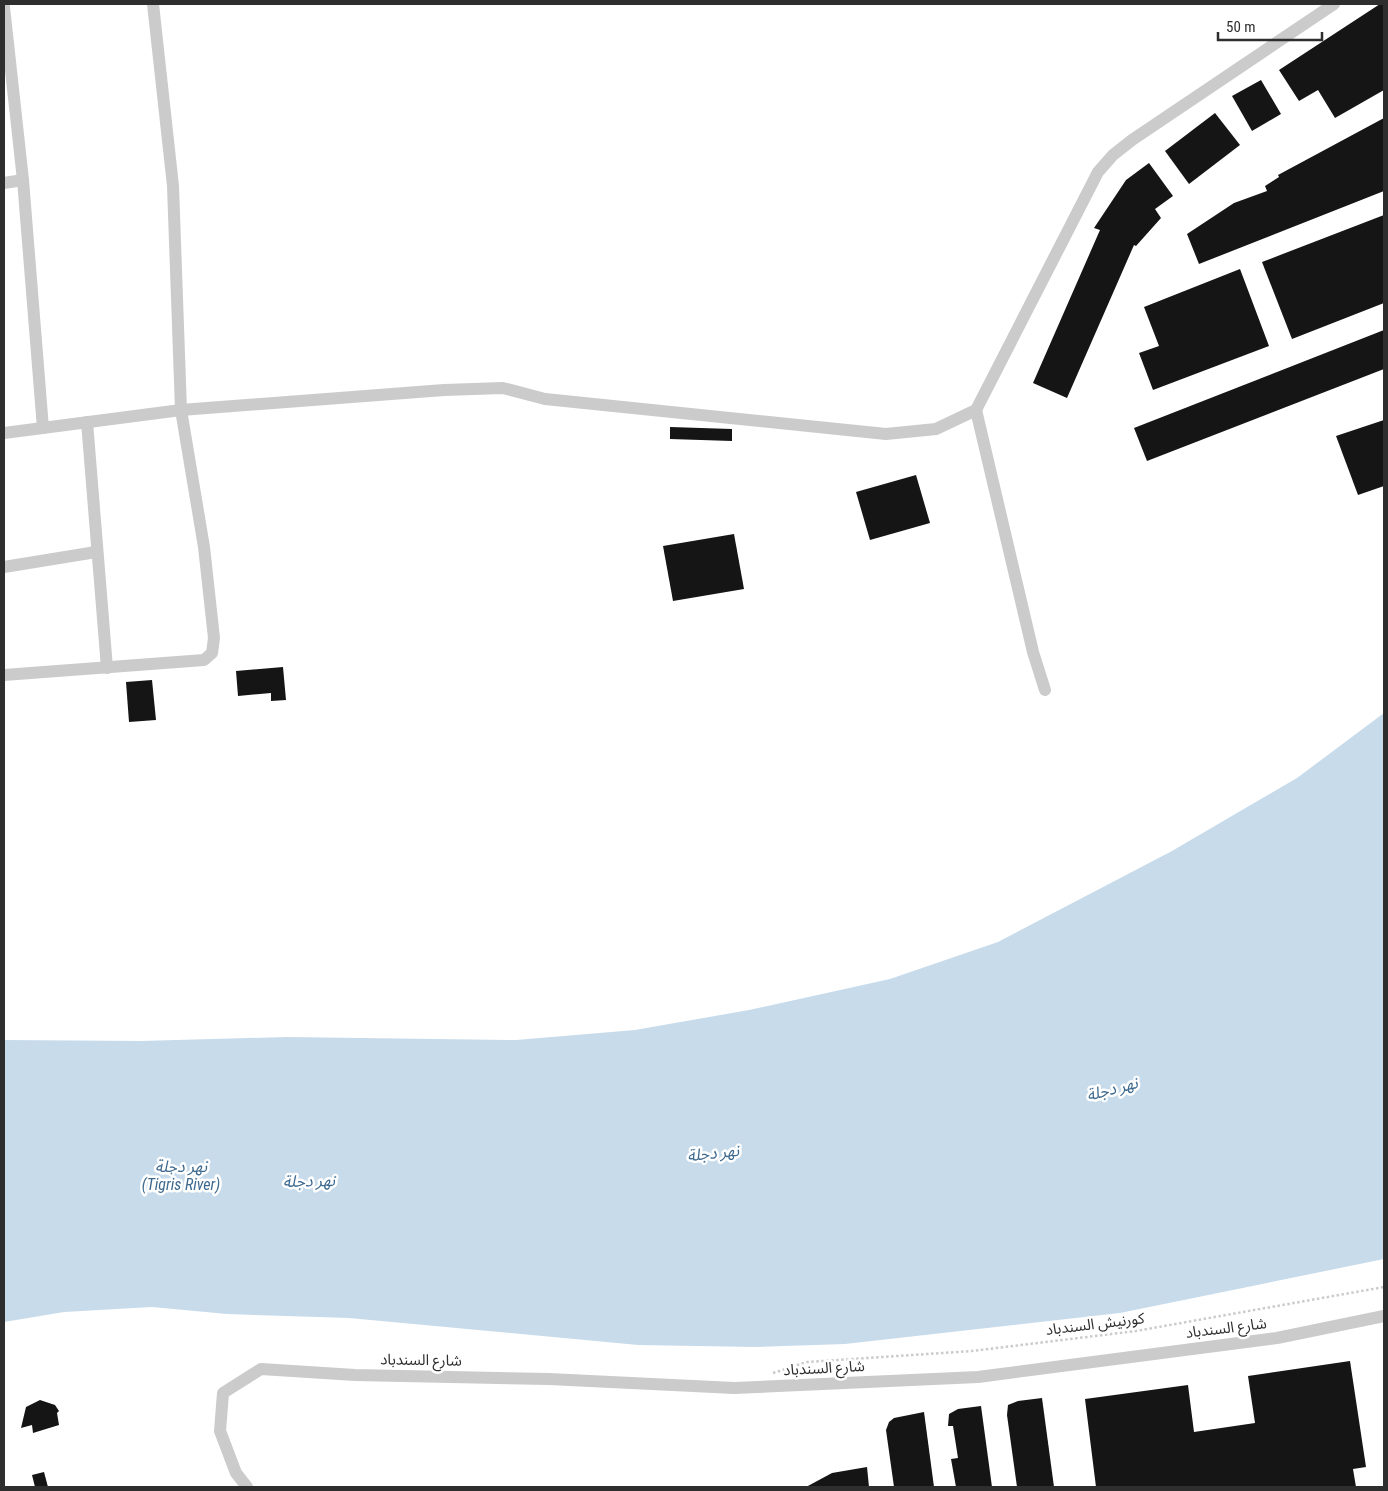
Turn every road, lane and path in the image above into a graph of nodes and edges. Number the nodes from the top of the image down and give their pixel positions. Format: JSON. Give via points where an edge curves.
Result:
{"nodes":[{"id":1,"x":153,"y":4,"type":"edge"},
{"id":2,"x":1334,"y":4,"type":"edge"},
{"id":3,"x":4,"y":7,"type":"edge"},
{"id":4,"x":8,"y":76,"type":"edge"},
{"id":5,"x":23,"y":180,"type":"junction"},
{"id":6,"x":4,"y":183,"type":"edge"},
{"id":7,"x":182,"y":410,"type":"junction"},
{"id":8,"x":976,"y":410,"type":"junction"},
{"id":9,"x":87,"y":422,"type":"junction"},
{"id":10,"x":43,"y":428,"type":"junction"},
{"id":11,"x":4,"y":434,"type":"edge"},
{"id":12,"x":96,"y":552,"type":"junction"},
{"id":13,"x":4,"y":567,"type":"edge"},
{"id":14,"x":107,"y":668,"type":"junction"},
{"id":15,"x":4,"y":675,"type":"edge"},
{"id":16,"x":1045,"y":690,"type":"dead end"},
{"id":17,"x":1384,"y":1287,"type":"edge"},
{"id":18,"x":1384,"y":1316,"type":"edge"},
{"id":19,"x":807,"y":1362,"type":"dead end"},
{"id":20,"x":247,"y":1487,"type":"edge"}],
"edges":[{"from":1,"to":7,"type":"street","via":[[174,186]]},
{"from":2,"to":8,"type":"street","via":[[1132,140],[1098,172]]},
{"from":3,"to":4,"type":"street"},
{"from":4,"to":5,"type":"street"},
{"from":5,"to":6,"type":"street"},
{"from":5,"to":10,"type":"street"},
{"from":7,"to":8,"type":"street","via":[[503,388],[545,398],[886,434],[936,429]]},
{"from":7,"to":9,"type":"street"},
{"from":7,"to":14,"type":"street","via":[[204,547],[214,638],[212,653],[204,660]]},
{"from":8,"to":16,"type":"street","via":[[1033,652]]},
{"from":9,"to":10,"type":"street"},
{"from":9,"to":12,"type":"street"},
{"from":10,"to":11,"type":"street"},
{"from":12,"to":13,"type":"street"},
{"from":12,"to":14,"type":"street"},
{"from":14,"to":15,"type":"street"},
{"from":17,"to":19,"type":"path","name":"كورنيش السندباد","via":[[1136,1331],[972,1351]]},
{"from":18,"to":20,"type":"street","name":"شارع السندباد","via":[[1277,1338],[988,1375],[796,1386],[734,1388],[549,1379],[355,1375],[262,1368],[223,1393],[220,1431],[236,1473]]}]}
